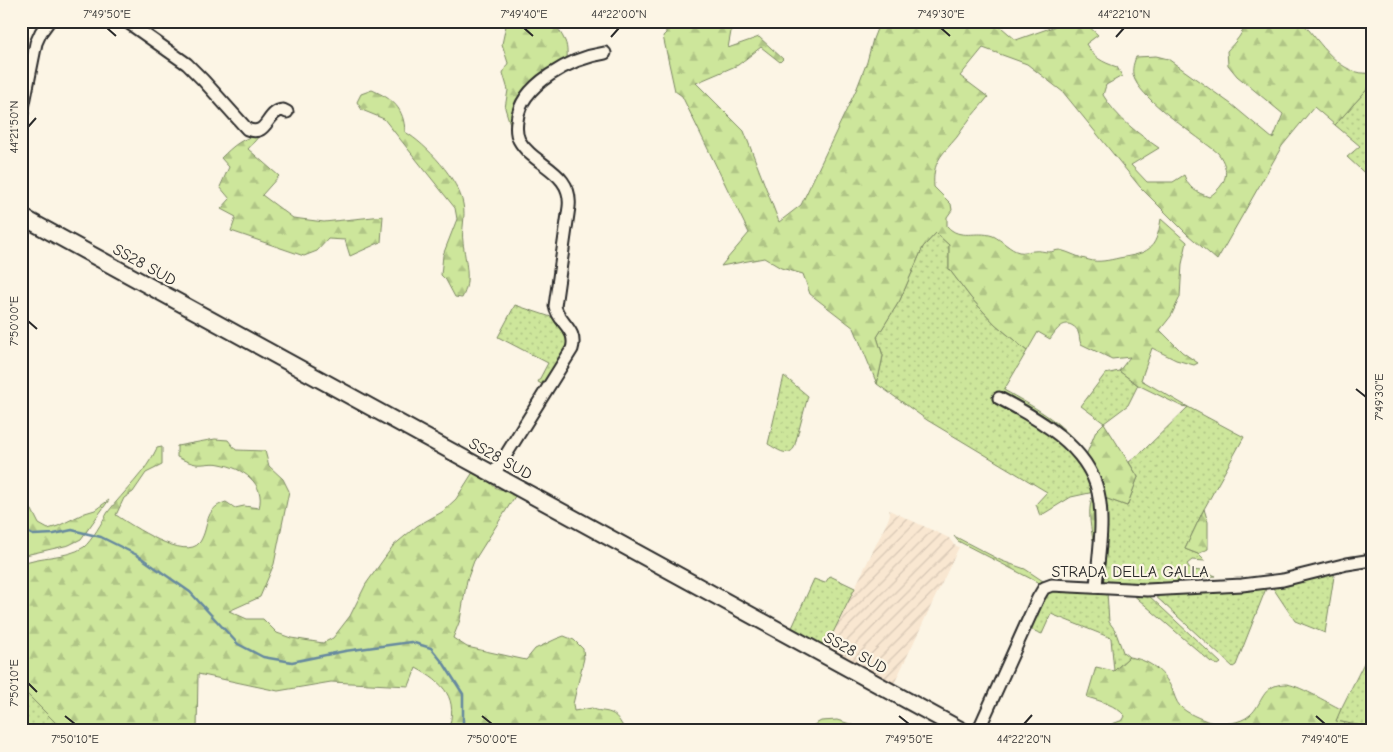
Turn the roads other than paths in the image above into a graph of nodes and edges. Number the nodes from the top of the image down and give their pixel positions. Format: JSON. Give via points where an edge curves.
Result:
{"nodes":[{"id":1,"x":49,"y":21,"type":"edge"},
{"id":2,"x":126,"y":21,"type":"edge"},
{"id":3,"x":605,"y":53,"type":"dead end"},
{"id":4,"x":287,"y":112,"type":"dead end"},
{"id":5,"x":21,"y":118,"type":"edge"},
{"id":6,"x":21,"y":216,"type":"edge"},
{"id":7,"x":999,"y":398,"type":"dead end"},
{"id":8,"x":494,"y":474,"type":"junction"},
{"id":9,"x":1372,"y":560,"type":"edge"},
{"id":10,"x":1096,"y":587,"type":"junction"},
{"id":11,"x":963,"y":731,"type":"edge"},
{"id":12,"x":978,"y":731,"type":"edge"}],
"edges":[{"from":1,"to":5,"type":"street","via":[[36,43]]},
{"from":2,"to":4,"type":"street","via":[[191,68],[247,129],[259,130],[278,111]]},
{"from":3,"to":8,"type":"street","via":[[578,61],[543,80],[527,96],[518,113],[516,133],[520,142],[560,179],[569,193],[555,306],[572,332],[573,342],[572,349]]},
{"from":6,"to":8,"type":"main road","name":"SS28 SUD"},
{"from":7,"to":10,"type":"street","via":[[1058,435],[1081,458],[1093,479],[1098,492],[1100,518]]},
{"from":8,"to":11,"type":"main road","name":"SS28 SUD"},
{"from":9,"to":10,"type":"street","name":"STRADA DELLA GALLA","via":[[1270,582],[1155,590]]},
{"from":10,"to":12,"type":"street","name":"STRADA DELLA GALLA","via":[[1055,585],[1042,590]]}]}
